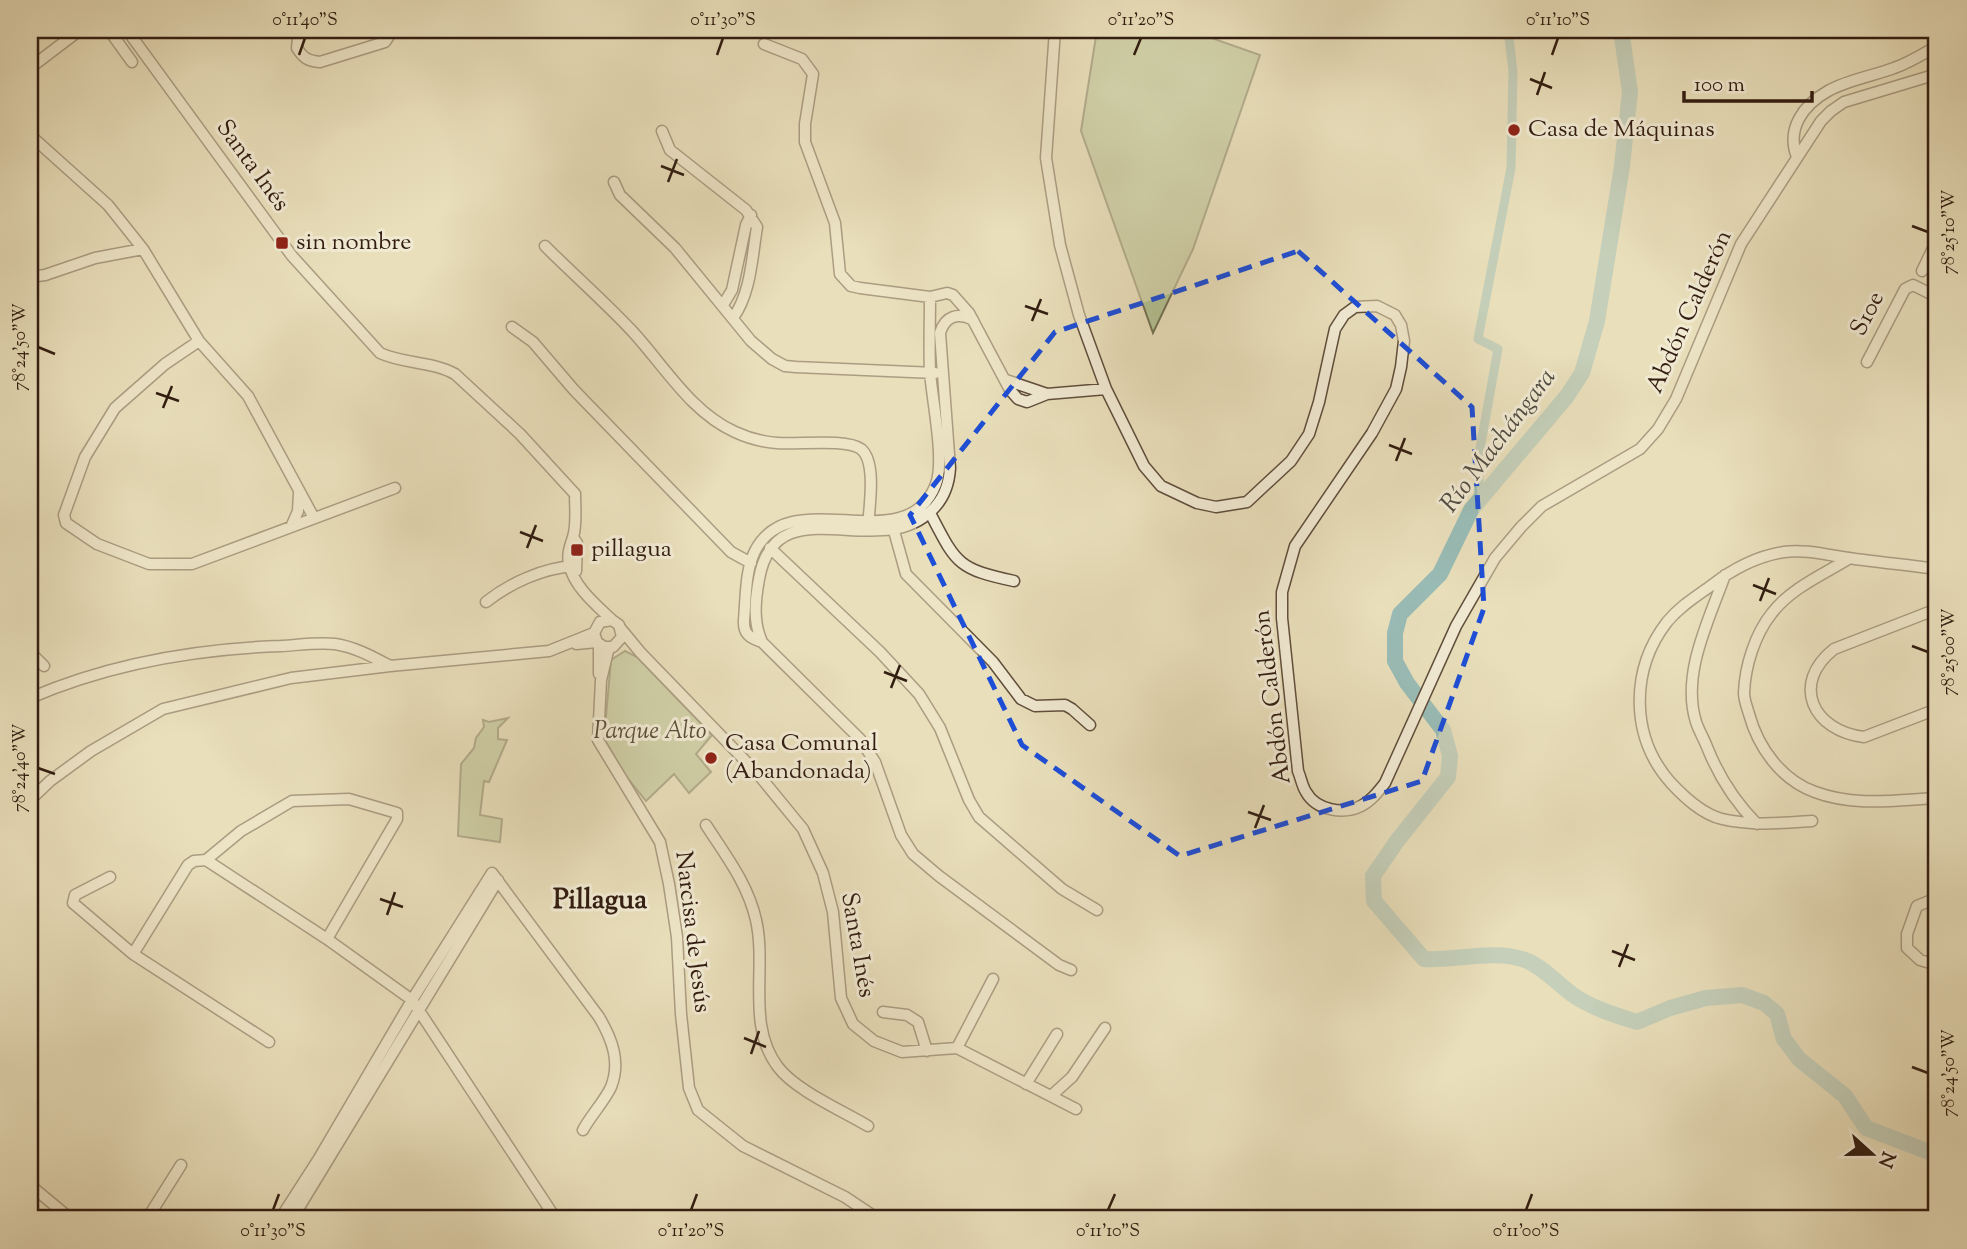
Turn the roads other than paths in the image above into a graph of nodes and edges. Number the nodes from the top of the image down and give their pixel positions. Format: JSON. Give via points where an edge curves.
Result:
{"nodes":[{"id":1,"x":80,"y":30,"type":"edge"},
{"id":2,"x":109,"y":30,"type":"edge"},
{"id":3,"x":127,"y":30,"type":"edge"},
{"id":4,"x":305,"y":30,"type":"edge"},
{"id":5,"x":393,"y":30,"type":"edge"},
{"id":6,"x":1055,"y":30,"type":"edge"},
{"id":7,"x":764,"y":44,"type":"dead end"},
{"id":8,"x":1937,"y":46,"type":"edge"},
{"id":9,"x":132,"y":62,"type":"dead end"},
{"id":10,"x":30,"y":68,"type":"edge"},
{"id":11,"x":1937,"y":74,"type":"edge"},
{"id":12,"x":662,"y":131,"type":"dead end"},
{"id":13,"x":30,"y":135,"type":"edge"},
{"id":14,"x":1797,"y":157,"type":"junction"},
{"id":15,"x":614,"y":182,"type":"dead end"},
{"id":16,"x":751,"y":215,"type":"junction"},
{"id":17,"x":1937,"y":240,"type":"edge"},
{"id":18,"x":545,"y":246,"type":"dead end"},
{"id":19,"x":143,"y":249,"type":"junction"},
{"id":20,"x":1922,"y":271,"type":"dead end"},
{"id":21,"x":30,"y":277,"type":"edge"},
{"id":22,"x":930,"y":297,"type":"junction"},
{"id":23,"x":1937,"y":297,"type":"edge"},
{"id":24,"x":723,"y":305,"type":"junction"},
{"id":25,"x":733,"y":318,"type":"junction"},
{"id":26,"x":973,"y":320,"type":"junction"},
{"id":27,"x":512,"y":327,"type":"dead end"},
{"id":28,"x":199,"y":341,"type":"junction"},
{"id":29,"x":1867,"y":362,"type":"dead end"},
{"id":30,"x":936,"y":373,"type":"junction"},
{"id":31,"x":1106,"y":389,"type":"junction"},
{"id":32,"x":395,"y":488,"type":"dead end"},
{"id":33,"x":299,"y":491,"type":"junction"},
{"id":34,"x":930,"y":513,"type":"junction"},
{"id":35,"x":314,"y":518,"type":"junction"},
{"id":36,"x":868,"y":525,"type":"junction"},
{"id":37,"x":291,"y":527,"type":"junction"},
{"id":38,"x":894,"y":531,"type":"junction"},
{"id":39,"x":770,"y":548,"type":"junction"},
{"id":40,"x":1850,"y":558,"type":"junction"},
{"id":41,"x":751,"y":563,"type":"junction"},
{"id":42,"x":574,"y":569,"type":"junction"},
{"id":43,"x":1937,"y":569,"type":"edge"},
{"id":44,"x":1725,"y":575,"type":"junction"},
{"id":45,"x":1014,"y":582,"type":"dead end"},
{"id":46,"x":486,"y":602,"type":"dead end"},
{"id":47,"x":594,"y":602,"type":"junction"},
{"id":48,"x":1937,"y":608,"type":"edge"},
{"id":49,"x":612,"y":620,"type":"junction"},
{"id":50,"x":621,"y":629,"type":"junction"},
{"id":51,"x":602,"y":640,"type":"junction"},
{"id":52,"x":762,"y":642,"type":"junction"},
{"id":53,"x":30,"y":652,"type":"edge"},
{"id":54,"x":640,"y":652,"type":"junction"},
{"id":55,"x":44,"y":666,"type":"dead end"},
{"id":56,"x":390,"y":666,"type":"junction"},
{"id":57,"x":30,"y":698,"type":"edge"},
{"id":58,"x":1937,"y":709,"type":"edge"},
{"id":59,"x":1090,"y":725,"type":"dead end"},
{"id":60,"x":1937,"y":798,"type":"edge"},
{"id":61,"x":30,"y":800,"type":"edge"},
{"id":62,"x":1812,"y":821,"type":"dead end"},
{"id":63,"x":1757,"y":824,"type":"junction"},
{"id":64,"x":706,"y":825,"type":"dead end"},
{"id":65,"x":206,"y":860,"type":"junction"},
{"id":66,"x":110,"y":877,"type":"dead end"},
{"id":67,"x":1937,"y":898,"type":"edge"},
{"id":68,"x":1097,"y":910,"type":"dead end"},
{"id":69,"x":327,"y":939,"type":"junction"},
{"id":70,"x":133,"y":954,"type":"junction"},
{"id":71,"x":1937,"y":965,"type":"edge"},
{"id":72,"x":1072,"y":970,"type":"dead end"},
{"id":73,"x":993,"y":979,"type":"dead end"},
{"id":74,"x":415,"y":1005,"type":"junction"},
{"id":75,"x":883,"y":1012,"type":"dead end"},
{"id":76,"x":1105,"y":1028,"type":"dead end"},
{"id":77,"x":1057,"y":1034,"type":"dead end"},
{"id":78,"x":269,"y":1042,"type":"dead end"},
{"id":79,"x":957,"y":1048,"type":"junction"},
{"id":80,"x":926,"y":1051,"type":"junction"},
{"id":81,"x":1026,"y":1084,"type":"junction"},
{"id":82,"x":1051,"y":1096,"type":"junction"},
{"id":83,"x":1076,"y":1109,"type":"dead end"},
{"id":84,"x":868,"y":1126,"type":"dead end"},
{"id":85,"x":583,"y":1130,"type":"dead end"},
{"id":86,"x":322,"y":1163,"type":"junction"},
{"id":87,"x":181,"y":1164,"type":"dead end"},
{"id":88,"x":30,"y":1185,"type":"edge"},
{"id":89,"x":71,"y":1219,"type":"edge"},
{"id":90,"x":147,"y":1219,"type":"edge"},
{"id":91,"x":280,"y":1219,"type":"edge"},
{"id":92,"x":292,"y":1219,"type":"edge"},
{"id":93,"x":556,"y":1219,"type":"edge"},
{"id":94,"x":878,"y":1219,"type":"edge"}],
"edges":[{"from":1,"to":10,"type":"street"},
{"from":2,"to":9,"type":"street"},
{"from":3,"to":42,"type":"street","name":"Santa Inés","via":[[292,256],[380,353],[454,373],[520,434],[575,494],[569,543]]},
{"from":4,"to":5,"type":"street","via":[[296,48],[303,57],[320,62],[385,42]]},
{"from":6,"to":31,"type":"street","name":"Abdón Calderón","via":[[1046,135],[1048,177],[1079,315]]},
{"from":7,"to":22,"type":"street","via":[[802,59],[813,74],[805,142],[835,223],[840,274],[860,288]]},
{"from":8,"to":14,"type":"street","via":[[1896,68],[1828,91],[1805,109],[1792,138]]},
{"from":11,"to":14,"type":"street","name":"Abdón Calderón","via":[[1844,102],[1821,121]]},
{"from":12,"to":16,"type":"street","via":[[670,150]]},
{"from":13,"to":19,"type":"street","via":[[108,205]]},
{"from":14,"to":31,"type":"street","name":"Abdón Calderón","via":[[1741,244],[1676,399],[1658,429],[1640,449],[1542,506],[1495,558],[1457,625],[1385,783],[1361,806],[1332,810],[1306,793],[1298,771],[1282,592],[1295,546],[1396,390],[1404,341],[1395,315],[1365,306],[1344,315],[1335,329],[1309,434],[1269,483],[1247,502],[1232,506],[1197,503],[1161,486],[1144,466]]},
{"from":15,"to":24,"type":"street","via":[[620,195],[675,248]]},
{"from":16,"to":24,"type":"street","via":[[732,290]]},
{"from":16,"to":25,"type":"street","via":[[757,227],[745,294]]},
{"from":17,"to":20,"type":"street"},
{"from":18,"to":36,"type":"street","via":[[614,312],[705,415],[755,439],[849,444],[862,450],[870,468]]},
{"from":19,"to":21,"type":"street"},
{"from":19,"to":28,"type":"street"},
{"from":22,"to":26,"type":"street","via":[[953,295]]},
{"from":22,"to":30,"type":"street"},
{"from":23,"to":29,"type":"street","name":"S10e","via":[[1908,286]]},
{"from":24,"to":25,"type":"street"},
{"from":25,"to":30,"type":"street","via":[[762,352],[785,366]]},
{"from":26,"to":30,"type":"street","via":[[955,316],[943,324]]},
{"from":26,"to":31,"type":"street","via":[[1018,399],[1027,402],[1047,394]]},
{"from":27,"to":41,"type":"street","via":[[533,342],[731,552]]},
{"from":28,"to":33,"type":"street","via":[[248,396]]},
{"from":28,"to":37,"type":"street","via":[[115,408],[85,457],[64,519],[97,544],[149,564],[192,564]]},
{"from":30,"to":34,"type":"street","via":[[950,476]]},
{"from":30,"to":36,"type":"street","via":[[939,464],[935,486],[912,513]]},
{"from":32,"to":35,"type":"street"},
{"from":33,"to":35,"type":"street"},
{"from":33,"to":37,"type":"street","via":[[298,512]]},
{"from":34,"to":38,"type":"street"},
{"from":34,"to":45,"type":"street","via":[[961,564]]},
{"from":35,"to":37,"type":"street"},
{"from":36,"to":38,"type":"street"},
{"from":36,"to":39,"type":"street","via":[[800,530],[780,537]]},
{"from":36,"to":41,"type":"street","via":[[798,520],[784,524],[760,543]]},
{"from":38,"to":59,"type":"street","via":[[906,575],[985,654],[1021,699],[1035,706],[1065,705]]},
{"from":39,"to":52,"type":"street","via":[[757,588],[756,623]]},
{"from":39,"to":68,"type":"street","via":[[919,694],[948,743],[974,811],[1062,889]]},
{"from":40,"to":43,"type":"street"},
{"from":40,"to":44,"type":"street","via":[[1784,552]]},
{"from":40,"to":60,"type":"street","via":[[1789,596],[1757,637],[1744,695],[1754,731],[1780,769],[1817,793],[1858,803]]},
{"from":41,"to":52,"type":"street","via":[[744,626],[748,635]]},
{"from":42,"to":46,"type":"street","via":[[543,572],[503,588]]},
{"from":42,"to":47,"type":"street","via":[[585,594]]},
{"from":44,"to":63,"type":"street","via":[[1699,647],[1695,721],[1724,784]]},
{"from":44,"to":63,"type":"street","via":[[1680,608],[1655,640],[1642,681],[1639,714],[1658,768],[1690,802],[1720,819]]},
{"from":47,"to":49,"type":"street"},
{"from":47,"to":51,"type":"street"},
{"from":48,"to":58,"type":"street","via":[[1833,649],[1815,668],[1810,691],[1827,722],[1864,737]]},
{"from":49,"to":50,"type":"street","name":"Santa Inés"},
{"from":49,"to":51,"type":"street","via":[[604,620]]},
{"from":50,"to":51,"type":"street","via":[[622,637]]},
{"from":50,"to":54,"type":"street","name":"Santa Inés"},
{"from":51,"to":54,"type":"street"},
{"from":51,"to":56,"type":"street","via":[[549,651]]},
{"from":51,"to":94,"type":"street","name":"Narcisa de Jesús","via":[[598,740],[660,842],[677,937],[689,1088],[698,1110],[743,1146],[845,1197]]},
{"from":52,"to":72,"type":"street","via":[[860,739],[875,762],[901,835],[913,854],[1059,965]]},
{"from":53,"to":55,"type":"street"},
{"from":54,"to":80,"type":"street","name":"Santa Inés","via":[[758,774],[803,828],[833,912],[841,998],[853,1024],[888,1048]]},
{"from":56,"to":57,"type":"street","via":[[334,644],[263,647],[142,661]]},
{"from":56,"to":61,"type":"street","via":[[291,678],[163,709],[91,751]]},
{"from":62,"to":63,"type":"street"},
{"from":64,"to":84,"type":"street","via":[[746,887],[757,922],[760,1018],[768,1051],[797,1085]]},
{"from":65,"to":69,"type":"street"},
{"from":65,"to":69,"type":"street","via":[[241,831],[292,802],[349,799],[397,813]]},
{"from":65,"to":70,"type":"street","via":[[188,865]]},
{"from":66,"to":70,"type":"street","via":[[75,895],[73,903]]},
{"from":67,"to":71,"type":"street","via":[[1916,906],[1907,948],[1920,960]]},
{"from":69,"to":74,"type":"street"},
{"from":70,"to":78,"type":"street"},
{"from":73,"to":79,"type":"street"},
{"from":74,"to":85,"type":"street","via":[[495,877],[599,1017],[615,1052],[610,1088]]},
{"from":74,"to":86,"type":"street"},
{"from":74,"to":93,"type":"street"},
{"from":75,"to":80,"type":"street","via":[[918,1022]]},
{"from":76,"to":82,"type":"street","via":[[1072,1077]]},
{"from":77,"to":81,"type":"street"},
{"from":79,"to":80,"type":"street","name":"Santa Inés"},
{"from":79,"to":81,"type":"street"},
{"from":81,"to":82,"type":"street"},
{"from":82,"to":83,"type":"street"},
{"from":86,"to":91,"type":"street"},
{"from":86,"to":92,"type":"street"},
{"from":87,"to":90,"type":"street"},
{"from":88,"to":89,"type":"street"}]}
